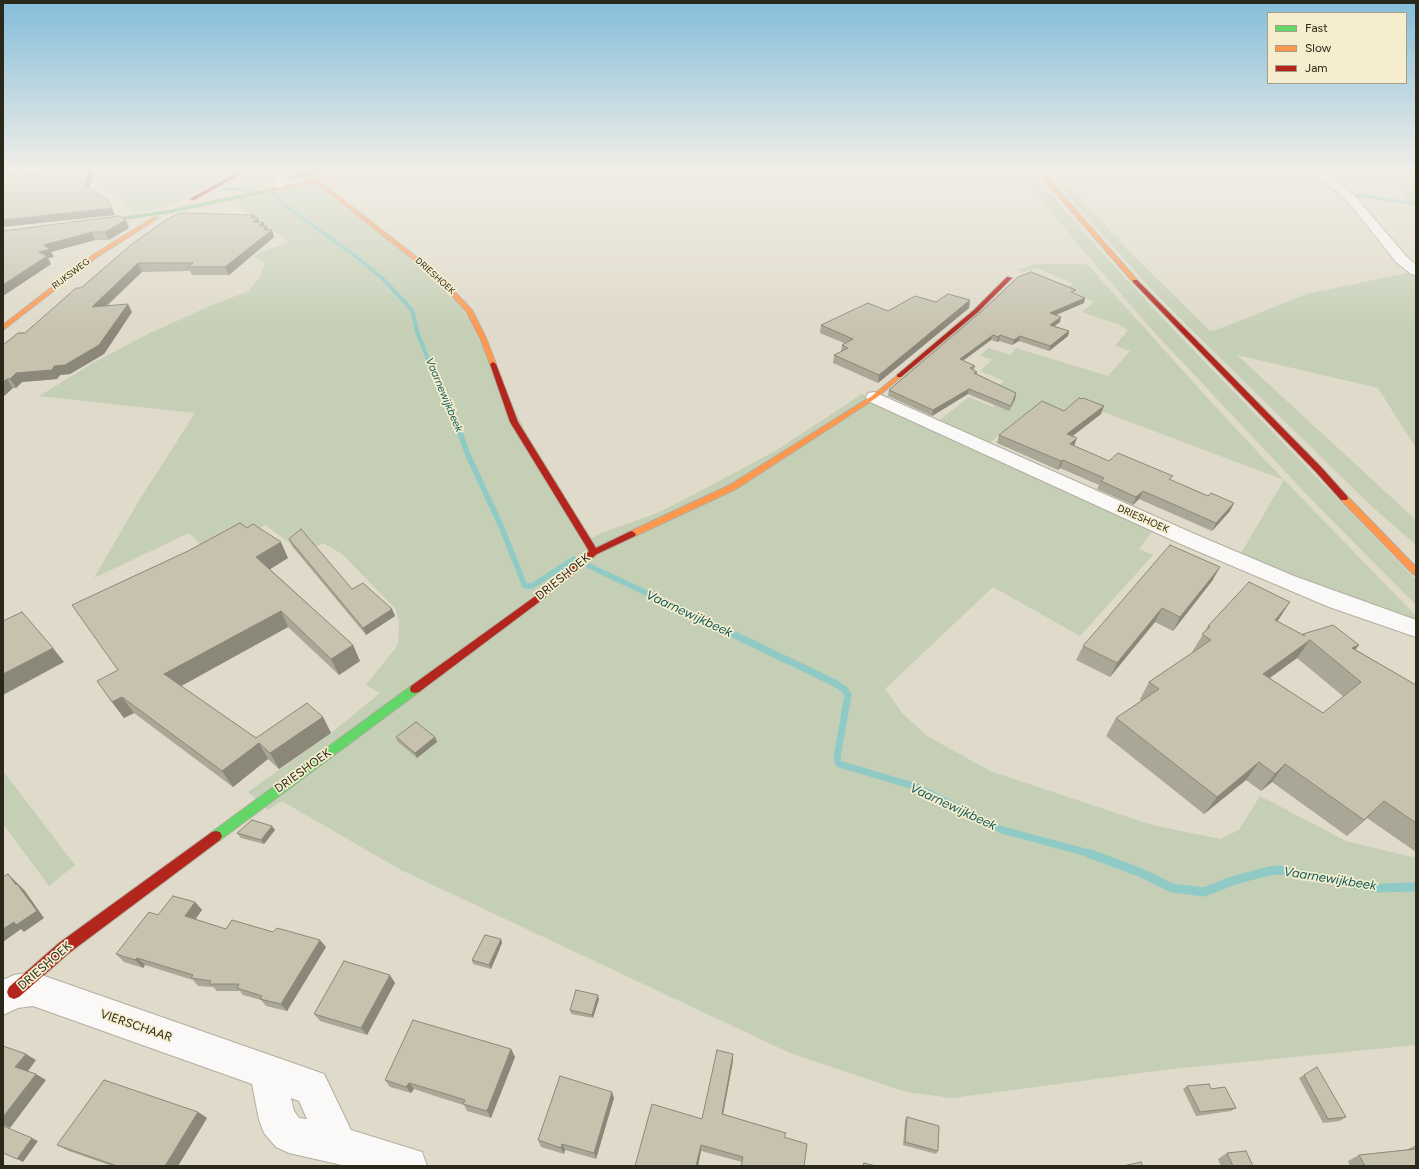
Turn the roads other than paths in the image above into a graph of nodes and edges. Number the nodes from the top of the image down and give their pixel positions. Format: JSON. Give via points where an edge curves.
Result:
{"nodes":[{"id":1,"x":87,"y":223,"type":"edge"},
{"id":2,"x":91,"y":223,"type":"edge"},
{"id":3,"x":150,"y":223,"type":"edge"},
{"id":4,"x":371,"y":223,"type":"edge"},
{"id":5,"x":1083,"y":223,"type":"edge"},
{"id":6,"x":1371,"y":223,"type":"edge"},
{"id":7,"x":1416,"y":271,"type":"edge"},
{"id":8,"x":1009,"y":278,"type":"dead end"},
{"id":9,"x":3,"y":328,"type":"edge"},
{"id":10,"x":874,"y":397,"type":"junction"},
{"id":11,"x":1318,"y":469,"type":"junction"},
{"id":12,"x":1381,"y":523,"type":"dead end"},
{"id":13,"x":594,"y":552,"type":"junction"},
{"id":14,"x":1416,"y":572,"type":"edge"},
{"id":15,"x":1416,"y":629,"type":"edge"},
{"id":16,"x":9,"y":995,"type":"edge"},
{"id":17,"x":408,"y":1166,"type":"edge"}],
"edges":[{"from":1,"to":2,"type":"street"},
{"from":3,"to":9,"type":"street","name":"RIJKSWEG","via":[[95,256]]},
{"from":4,"to":13,"type":"street","name":"DRIESHOEK","via":[[434,274],[469,310],[483,338],[514,422]]},
{"from":5,"to":11,"type":"street","via":[[1156,303]]},
{"from":6,"to":7,"type":"street","via":[[1401,259]]},
{"from":8,"to":10,"type":"street","name":"DRIESHOEK","via":[[976,311]]},
{"from":10,"to":13,"type":"street","name":"DRIESHOEK","via":[[733,487]]},
{"from":10,"to":15,"type":"street","name":"DRIESHOEK","via":[[1286,582]]},
{"from":11,"to":12,"type":"street"},
{"from":11,"to":14,"type":"street"},
{"from":13,"to":16,"type":"street","name":"DRIESHOEK","via":[[534,601],[64,948]]},
{"from":16,"to":17,"type":"street","name":"VIERSCHAAR","via":[[33,990],[268,1072],[277,1120],[288,1134],[339,1145]]}]}
